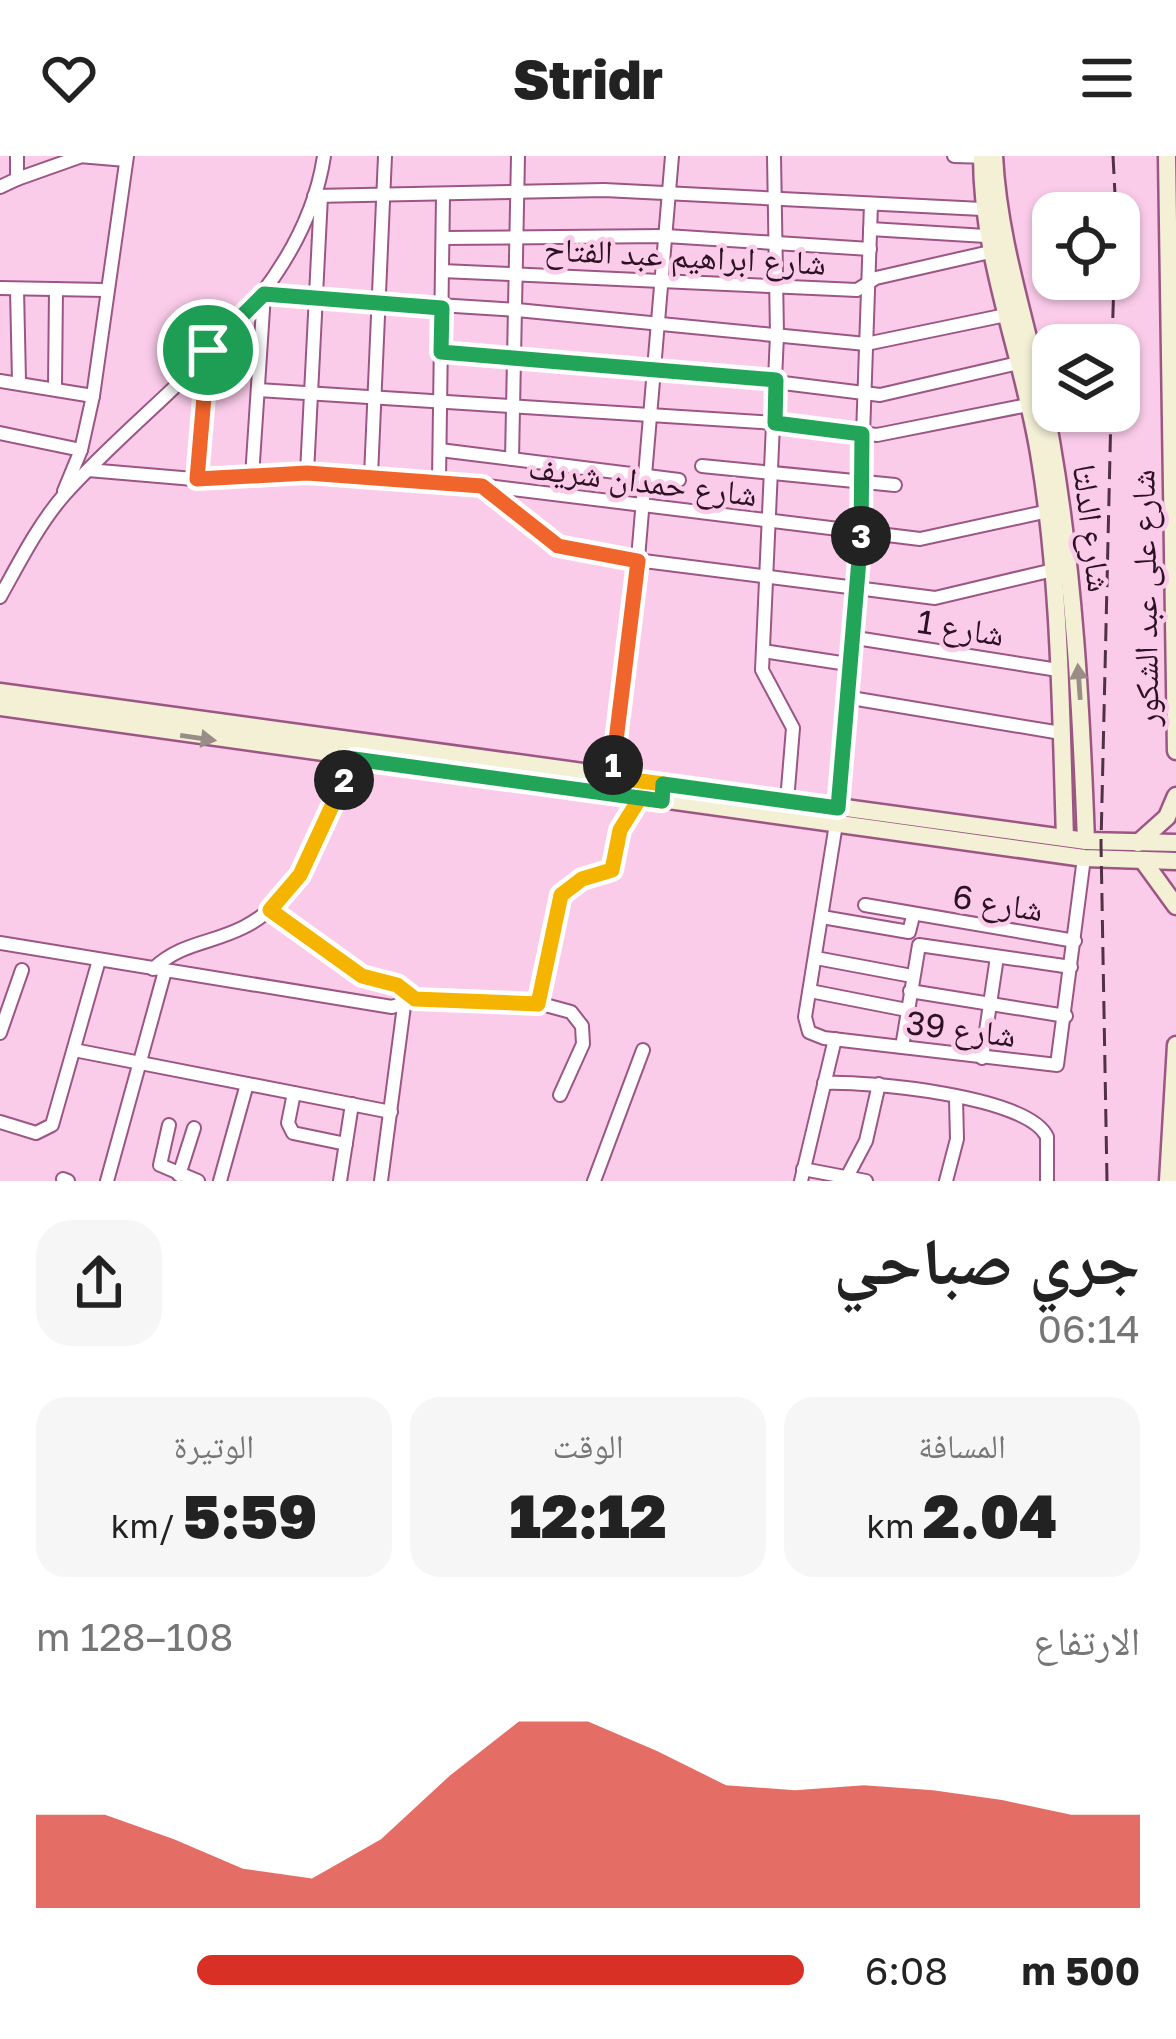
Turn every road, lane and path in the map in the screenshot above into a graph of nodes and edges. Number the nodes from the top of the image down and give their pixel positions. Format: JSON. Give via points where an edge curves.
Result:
{"nodes":[{"id":1,"x":17,"y":156,"type":"edge"},
{"id":2,"x":80,"y":156,"type":"edge"},
{"id":3,"x":324,"y":156,"type":"edge"},
{"id":4,"x":385,"y":156,"type":"edge"},
{"id":5,"x":518,"y":156,"type":"edge"},
{"id":6,"x":672,"y":156,"type":"edge"},
{"id":7,"x":774,"y":156,"type":"edge"},
{"id":8,"x":954,"y":156,"type":"edge"},
{"id":9,"x":982,"y":156,"type":"edge"},
{"id":10,"x":994,"y":156,"type":"edge"},
{"id":11,"x":1167,"y":156,"type":"edge"},
{"id":12,"x":127,"y":158,"type":"edge"},
{"id":13,"x":17,"y":179,"type":"junction"},
{"id":14,"x":0,"y":187,"type":"edge"},
{"id":15,"x":518,"y":190,"type":"junction"},
{"id":16,"x":670,"y":194,"type":"junction"},
{"id":17,"x":318,"y":196,"type":"junction"},
{"id":18,"x":383,"y":196,"type":"junction"},
{"id":19,"x":443,"y":196,"type":"junction"},
{"id":20,"x":777,"y":200,"type":"junction"},
{"id":21,"x":872,"y":204,"type":"junction"},
{"id":22,"x":982,"y":208,"type":"junction"},
{"id":23,"x":870,"y":229,"type":"junction"},
{"id":24,"x":666,"y":236,"type":"junction"},
{"id":25,"x":443,"y":238,"type":"junction"},
{"id":26,"x":518,"y":238,"type":"junction"},
{"id":27,"x":778,"y":243,"type":"junction"},
{"id":28,"x":988,"y":244,"type":"junction"},
{"id":29,"x":870,"y":249,"type":"junction"},
{"id":30,"x":442,"y":271,"type":"junction"},
{"id":31,"x":518,"y":275,"type":"junction"},
{"id":32,"x":662,"y":279,"type":"junction"},
{"id":33,"x":868,"y":283,"type":"junction"},
{"id":34,"x":0,"y":288,"type":"edge"},
{"id":35,"x":778,"y":288,"type":"junction"},
{"id":36,"x":17,"y":289,"type":"junction"},
{"id":37,"x":56,"y":289,"type":"junction"},
{"id":38,"x":106,"y":290,"type":"junction"},
{"id":39,"x":264,"y":294,"type":"junction"},
{"id":40,"x":316,"y":299,"type":"junction"},
{"id":41,"x":379,"y":303,"type":"junction"},
{"id":42,"x":442,"y":308,"type":"junction"},
{"id":43,"x":517,"y":310,"type":"junction"},
{"id":44,"x":1006,"y":315,"type":"junction"},
{"id":45,"x":658,"y":323,"type":"junction"},
{"id":46,"x":777,"y":335,"type":"junction"},
{"id":47,"x":866,"y":344,"type":"junction"},
{"id":48,"x":208,"y":350,"type":"junction"},
{"id":49,"x":441,"y":352,"type":"junction"},
{"id":50,"x":515,"y":355,"type":"junction"},
{"id":51,"x":1018,"y":363,"type":"junction"},
{"id":52,"x":654,"y":367,"type":"junction"},
{"id":53,"x":776,"y":380,"type":"junction"},
{"id":54,"x":0,"y":381,"type":"edge"},
{"id":55,"x":19,"y":381,"type":"junction"},
{"id":56,"x":55,"y":386,"type":"junction"},
{"id":57,"x":258,"y":390,"type":"junction"},
{"id":58,"x":865,"y":391,"type":"junction"},
{"id":59,"x":311,"y":394,"type":"junction"},
{"id":60,"x":92,"y":396,"type":"junction"},
{"id":61,"x":374,"y":398,"type":"junction"},
{"id":62,"x":440,"y":401,"type":"junction"},
{"id":63,"x":1174,"y":401,"type":"edge"},
{"id":64,"x":514,"y":405,"type":"junction"},
{"id":65,"x":1028,"y":405,"type":"junction"},
{"id":66,"x":651,"y":414,"type":"junction"},
{"id":67,"x":775,"y":423,"type":"junction"},
{"id":68,"x":0,"y":433,"type":"edge"},
{"id":69,"x":862,"y":434,"type":"junction"},
{"id":70,"x":1045,"y":449,"type":"junction"},
{"id":71,"x":81,"y":450,"type":"junction"},
{"id":72,"x":440,"y":450,"type":"junction"},
{"id":73,"x":512,"y":459,"type":"junction"},
{"id":74,"x":702,"y":466,"type":"dead end"},
{"id":75,"x":88,"y":470,"type":"junction"},
{"id":76,"x":307,"y":473,"type":"junction"},
{"id":77,"x":773,"y":473,"type":"junction"},
{"id":78,"x":371,"y":476,"type":"junction"},
{"id":79,"x":646,"y":476,"type":"junction"},
{"id":80,"x":252,"y":477,"type":"junction"},
{"id":81,"x":197,"y":479,"type":"junction"},
{"id":82,"x":439,"y":480,"type":"junction"},
{"id":83,"x":679,"y":480,"type":"dead end"},
{"id":84,"x":862,"y":482,"type":"junction"},
{"id":85,"x":895,"y":485,"type":"dead end"},
{"id":86,"x":482,"y":486,"type":"junction"},
{"id":87,"x":62,"y":498,"type":"junction"},
{"id":88,"x":1049,"y":505,"type":"junction"},
{"id":89,"x":643,"y":509,"type":"junction"},
{"id":90,"x":1175,"y":522,"type":"edge"},
{"id":91,"x":771,"y":523,"type":"junction"},
{"id":92,"x":862,"y":532,"type":"junction"},
{"id":93,"x":638,"y":561,"type":"junction"},
{"id":94,"x":1049,"y":571,"type":"junction"},
{"id":95,"x":770,"y":576,"type":"junction"},
{"id":96,"x":859,"y":587,"type":"junction"},
{"id":97,"x":0,"y":597,"type":"edge"},
{"id":98,"x":856,"y":638,"type":"junction"},
{"id":99,"x":763,"y":651,"type":"junction"},
{"id":100,"x":854,"y":665,"type":"junction"},
{"id":101,"x":1058,"y":670,"type":"junction"},
{"id":102,"x":0,"y":692,"type":"edge"},
{"id":103,"x":851,"y":698,"type":"junction"},
{"id":104,"x":0,"y":707,"type":"edge"},
{"id":105,"x":1060,"y":733,"type":"junction"},
{"id":106,"x":1176,"y":752,"type":"edge"},
{"id":107,"x":354,"y":759,"type":"junction"},
{"id":108,"x":1083,"y":761,"type":"junction"},
{"id":109,"x":1062,"y":762,"type":"junction"},
{"id":110,"x":611,"y":777,"type":"junction"},
{"id":111,"x":663,"y":793,"type":"junction"},
{"id":112,"x":640,"y":798,"type":"junction"},
{"id":113,"x":787,"y":801,"type":"junction"},
{"id":114,"x":1174,"y":806,"type":"edge"},
{"id":115,"x":837,"y":816,"type":"junction"},
{"id":116,"x":1065,"y":838,"type":"junction"},
{"id":117,"x":1138,"y":843,"type":"junction"},
{"id":118,"x":1176,"y":843,"type":"edge"},
{"id":119,"x":1085,"y":850,"type":"junction"},
{"id":120,"x":1176,"y":861,"type":"edge"},
{"id":121,"x":1144,"y":862,"type":"junction"},
{"id":122,"x":1174,"y":894,"type":"edge"},
{"id":123,"x":865,"y":905,"type":"dead end"},
{"id":124,"x":270,"y":910,"type":"junction"},
{"id":125,"x":914,"y":916,"type":"junction"},
{"id":126,"x":822,"y":917,"type":"junction"},
{"id":127,"x":1075,"y":941,"type":"junction"},
{"id":128,"x":0,"y":944,"type":"edge"},
{"id":129,"x":997,"y":957,"type":"junction"},
{"id":130,"x":816,"y":958,"type":"junction"},
{"id":131,"x":99,"y":960,"type":"junction"},
{"id":132,"x":1071,"y":968,"type":"junction"},
{"id":133,"x":22,"y":970,"type":"dead end"},
{"id":134,"x":159,"y":970,"type":"junction"},
{"id":135,"x":912,"y":976,"type":"junction"},
{"id":136,"x":910,"y":991,"type":"junction"},
{"id":137,"x":810,"y":992,"type":"junction"},
{"id":138,"x":539,"y":1000,"type":"junction"},
{"id":139,"x":410,"y":1003,"type":"junction"},
{"id":140,"x":990,"y":1004,"type":"junction"},
{"id":141,"x":908,"y":1010,"type":"junction"},
{"id":142,"x":1066,"y":1016,"type":"junction"},
{"id":143,"x":0,"y":1033,"type":"edge"},
{"id":144,"x":835,"y":1040,"type":"junction"},
{"id":145,"x":1176,"y":1046,"type":"edge"},
{"id":146,"x":902,"y":1047,"type":"junction"},
{"id":147,"x":74,"y":1050,"type":"junction"},
{"id":148,"x":643,"y":1050,"type":"dead end"},
{"id":149,"x":982,"y":1058,"type":"junction"},
{"id":150,"x":141,"y":1063,"type":"junction"},
{"id":151,"x":248,"y":1084,"type":"junction"},
{"id":152,"x":824,"y":1084,"type":"junction"},
{"id":153,"x":879,"y":1084,"type":"junction"},
{"id":154,"x":294,"y":1093,"type":"junction"},
{"id":155,"x":560,"y":1095,"type":"dead end"},
{"id":156,"x":956,"y":1099,"type":"junction"},
{"id":157,"x":352,"y":1104,"type":"junction"},
{"id":158,"x":391,"y":1112,"type":"junction"},
{"id":159,"x":1174,"y":1113,"type":"edge"},
{"id":160,"x":0,"y":1122,"type":"edge"},
{"id":161,"x":169,"y":1125,"type":"dead end"},
{"id":162,"x":194,"y":1128,"type":"dead end"},
{"id":163,"x":346,"y":1144,"type":"junction"},
{"id":164,"x":179,"y":1174,"type":"junction"},
{"id":165,"x":802,"y":1175,"type":"edge"},
{"id":166,"x":847,"y":1178,"type":"junction"},
{"id":167,"x":107,"y":1181,"type":"edge"},
{"id":168,"x":198,"y":1181,"type":"edge"},
{"id":169,"x":220,"y":1181,"type":"edge"},
{"id":170,"x":340,"y":1181,"type":"edge"},
{"id":171,"x":381,"y":1181,"type":"edge"},
{"id":172,"x":594,"y":1181,"type":"edge"},
{"id":173,"x":866,"y":1181,"type":"edge"},
{"id":174,"x":946,"y":1181,"type":"edge"},
{"id":175,"x":1047,"y":1181,"type":"edge"},
{"id":176,"x":1168,"y":1181,"type":"edge"}],
"edges":[{"from":1,"to":13,"type":"street"},
{"from":2,"to":12,"type":"street"},
{"from":2,"to":13,"type":"street"},
{"from":3,"to":17,"type":"street"},
{"from":4,"to":18,"type":"street"},
{"from":5,"to":15,"type":"street"},
{"from":6,"to":16,"type":"street"},
{"from":7,"to":20,"type":"street"},
{"from":8,"to":9,"type":"street"},
{"from":9,"to":10,"type":"street"},
{"from":9,"to":22,"type":"main road","name":"شارع الدلتا"},
{"from":10,"to":70,"type":"main road","name":"شارع الدلتا","via":[[999,227]]},
{"from":11,"to":63,"type":"main road","name":"شارع على عبد الشكور"},
{"from":12,"to":38,"type":"street"},
{"from":13,"to":14,"type":"street"},
{"from":15,"to":16,"type":"street"},
{"from":15,"to":19,"type":"street"},
{"from":15,"to":26,"type":"street"},
{"from":16,"to":20,"type":"street"},
{"from":16,"to":24,"type":"street"},
{"from":17,"to":18,"type":"street"},
{"from":17,"to":39,"type":"street"},
{"from":17,"to":40,"type":"street"},
{"from":18,"to":19,"type":"street"},
{"from":18,"to":41,"type":"street"},
{"from":19,"to":25,"type":"street"},
{"from":20,"to":21,"type":"street"},
{"from":20,"to":27,"type":"street"},
{"from":21,"to":22,"type":"street"},
{"from":21,"to":23,"type":"street"},
{"from":22,"to":28,"type":"main road","name":"شارع الدلتا"},
{"from":23,"to":28,"type":"street"},
{"from":23,"to":29,"type":"street"},
{"from":24,"to":26,"type":"street"},
{"from":24,"to":27,"type":"street"},
{"from":24,"to":32,"type":"street"},
{"from":25,"to":26,"type":"street"},
{"from":25,"to":30,"type":"street"},
{"from":26,"to":31,"type":"street"},
{"from":27,"to":29,"type":"street"},
{"from":27,"to":35,"type":"street"},
{"from":28,"to":33,"type":"street","name":"شارع ابراهيم عبد الفتاح"},
{"from":28,"to":44,"type":"main road","name":"شارع الدلتا"},
{"from":29,"to":33,"type":"street"},
{"from":30,"to":31,"type":"street","name":"شارع ابراهيم عبد الفتاح"},
{"from":30,"to":42,"type":"street"},
{"from":31,"to":32,"type":"street","name":"شارع ابراهيم عبد الفتاح"},
{"from":31,"to":43,"type":"street"},
{"from":32,"to":35,"type":"street","name":"شارع ابراهيم عبد الفتاح"},
{"from":32,"to":45,"type":"street"},
{"from":33,"to":35,"type":"street","name":"شارع ابراهيم عبد الفتاح","via":[[857,290]]},
{"from":33,"to":47,"type":"street"},
{"from":34,"to":36,"type":"street"},
{"from":35,"to":46,"type":"street"},
{"from":36,"to":37,"type":"street"},
{"from":36,"to":55,"type":"street"},
{"from":37,"to":38,"type":"street"},
{"from":37,"to":56,"type":"street"},
{"from":38,"to":60,"type":"street"},
{"from":39,"to":40,"type":"street"},
{"from":39,"to":48,"type":"street"},
{"from":39,"to":57,"type":"street"},
{"from":40,"to":41,"type":"street"},
{"from":40,"to":59,"type":"street"},
{"from":41,"to":42,"type":"street"},
{"from":41,"to":61,"type":"street"},
{"from":42,"to":43,"type":"street"},
{"from":42,"to":49,"type":"street"},
{"from":43,"to":45,"type":"street"},
{"from":43,"to":50,"type":"street"},
{"from":44,"to":47,"type":"street"},
{"from":44,"to":51,"type":"main road","name":"شارع الدلتا"},
{"from":45,"to":46,"type":"street"},
{"from":45,"to":52,"type":"street"},
{"from":46,"to":47,"type":"street"},
{"from":46,"to":53,"type":"street"},
{"from":47,"to":58,"type":"street"},
{"from":48,"to":75,"type":"street"},
{"from":48,"to":81,"type":"street"},
{"from":49,"to":50,"type":"street"},
{"from":49,"to":62,"type":"street"},
{"from":50,"to":52,"type":"street"},
{"from":50,"to":64,"type":"street"},
{"from":51,"to":58,"type":"street","via":[[880,395]]},
{"from":51,"to":65,"type":"main road","name":"شارع الدلتا"},
{"from":52,"to":53,"type":"street"},
{"from":52,"to":66,"type":"street"},
{"from":53,"to":58,"type":"street"},
{"from":53,"to":67,"type":"street"},
{"from":54,"to":55,"type":"street"},
{"from":55,"to":56,"type":"street"},
{"from":56,"to":60,"type":"street"},
{"from":57,"to":59,"type":"street"},
{"from":57,"to":80,"type":"street"},
{"from":58,"to":69,"type":"street"},
{"from":59,"to":61,"type":"street"},
{"from":59,"to":76,"type":"street"},
{"from":60,"to":71,"type":"street"},
{"from":61,"to":62,"type":"street"},
{"from":61,"to":78,"type":"street"},
{"from":62,"to":64,"type":"street"},
{"from":62,"to":72,"type":"street"},
{"from":63,"to":90,"type":"main road","name":"شارع على عبد الشكور"},
{"from":64,"to":66,"type":"street"},
{"from":64,"to":73,"type":"street"},
{"from":65,"to":69,"type":"street"},
{"from":65,"to":70,"type":"main road","name":"شارع الدلتا"},
{"from":66,"to":67,"type":"street"},
{"from":66,"to":79,"type":"street"},
{"from":67,"to":69,"type":"street"},
{"from":67,"to":77,"type":"street"},
{"from":68,"to":71,"type":"street"},
{"from":69,"to":84,"type":"street"},
{"from":70,"to":88,"type":"main road","name":"شارع الدلتا"},
{"from":71,"to":87,"type":"street"},
{"from":72,"to":73,"type":"street"},
{"from":72,"to":82,"type":"street"},
{"from":73,"to":79,"type":"street"},
{"from":74,"to":77,"type":"street"},
{"from":75,"to":81,"type":"street","name":"شارع حمدان شريف"},
{"from":75,"to":87,"type":"street"},
{"from":76,"to":78,"type":"street","name":"شارع حمدان شريف"},
{"from":76,"to":80,"type":"street","name":"شارع حمدان شريف"},
{"from":77,"to":84,"type":"street"},
{"from":77,"to":91,"type":"street"},
{"from":78,"to":82,"type":"street","name":"شارع حمدان شريف"},
{"from":79,"to":83,"type":"street"},
{"from":79,"to":89,"type":"street"},
{"from":80,"to":81,"type":"street","name":"شارع حمدان شريف"},
{"from":82,"to":86,"type":"street","name":"شارع حمدان شريف"},
{"from":84,"to":85,"type":"street"},
{"from":84,"to":92,"type":"street"},
{"from":86,"to":89,"type":"street","name":"شارع حمدان شريف"},
{"from":86,"to":93,"type":"street","via":[[558,546]]},
{"from":87,"to":97,"type":"street"},
{"from":88,"to":92,"type":"street","name":"شارع حمدان شريف","via":[[932,538]]},
{"from":88,"to":94,"type":"main road","name":"شارع الدلتا"},
{"from":108,"to":88,"type":"main road","name":"شارع الدلتا","one_way":true,"via":[[1076,638]]},
{"from":89,"to":91,"type":"street","name":"شارع حمدان شريف"},
{"from":89,"to":93,"type":"street"},
{"from":90,"to":106,"type":"main road","name":"شارع على عبد الشكور"},
{"from":91,"to":92,"type":"street","name":"شارع حمدان شريف"},
{"from":91,"to":95,"type":"street"},
{"from":92,"to":96,"type":"street"},
{"from":93,"to":95,"type":"street"},
{"from":93,"to":110,"type":"street"},
{"from":94,"to":96,"type":"street","via":[[941,598]]},
{"from":94,"to":101,"type":"main road","name":"شارع الدلتا"},
{"from":95,"to":96,"type":"street"},
{"from":95,"to":99,"type":"street"},
{"from":96,"to":98,"type":"street"},
{"from":98,"to":100,"type":"street"},
{"from":98,"to":101,"type":"street","name":"شارع 1"},
{"from":99,"to":100,"type":"street"},
{"from":99,"to":113,"type":"street","via":[[765,682],[793,728]]},
{"from":100,"to":103,"type":"street"},
{"from":101,"to":105,"type":"main road","name":"شارع الدلتا"},
{"from":102,"to":110,"type":"main road"},
{"from":103,"to":105,"type":"street"},
{"from":103,"to":115,"type":"street"},
{"from":104,"to":107,"type":"main road","one_way":true},
{"from":105,"to":109,"type":"main road","name":"شارع الدلتا"},
{"from":107,"to":112,"type":"main road"},
{"from":107,"to":124,"type":"street","via":[[307,861]]},
{"from":108,"to":109,"type":"main road"},
{"from":108,"to":119,"type":"main road","name":"شارع الدلتا"},
{"from":109,"to":116,"type":"main road","name":"شارع الدلتا"},
{"from":110,"to":111,"type":"main road"},
{"from":111,"to":112,"type":"main road"},
{"from":111,"to":113,"type":"main road"},
{"from":111,"to":115,"type":"main road"},
{"from":112,"to":138,"type":"street","via":[[620,830],[614,867],[574,883],[557,903]]},
{"from":113,"to":115,"type":"main road"},
{"from":114,"to":117,"type":"main road"},
{"from":115,"to":116,"type":"main road"},
{"from":115,"to":119,"type":"main road"},
{"from":115,"to":126,"type":"street"},
{"from":116,"to":119,"type":"main road"},
{"from":117,"to":118,"type":"main road"},
{"from":117,"to":119,"type":"main road"},
{"from":119,"to":121,"type":"main road"},
{"from":119,"to":127,"type":"street"},
{"from":120,"to":121,"type":"main road"},
{"from":121,"to":122,"type":"main road"},
{"from":123,"to":125,"type":"street"},
{"from":124,"to":134,"type":"street","via":[[227,935],[182,946]]},
{"from":124,"to":139,"type":"street","via":[[362,976],[397,985]]},
{"from":125,"to":126,"type":"street","via":[[909,932]]},
{"from":125,"to":127,"type":"street","name":"شارع 6"},
{"from":126,"to":130,"type":"street"},
{"from":127,"to":132,"type":"street"},
{"from":128,"to":131,"type":"street"},
{"from":129,"to":132,"type":"street"},
{"from":129,"to":135,"type":"street","via":[[922,944]]},
{"from":129,"to":140,"type":"street"},
{"from":130,"to":135,"type":"street"},
{"from":130,"to":137,"type":"street"},
{"from":131,"to":134,"type":"street"},
{"from":131,"to":147,"type":"street"},
{"from":132,"to":142,"type":"street"},
{"from":133,"to":143,"type":"street"},
{"from":134,"to":139,"type":"street"},
{"from":134,"to":150,"type":"street"},
{"from":135,"to":136,"type":"street"},
{"from":136,"to":140,"type":"street"},
{"from":136,"to":141,"type":"street"},
{"from":137,"to":141,"type":"street"},
{"from":137,"to":144,"type":"street","name":"شارع 39","via":[[809,1032]]},
{"from":138,"to":139,"type":"street"},
{"from":138,"to":155,"type":"street","via":[[571,1012],[583,1032]]},
{"from":139,"to":158,"type":"street"},
{"from":140,"to":142,"type":"street"},
{"from":140,"to":149,"type":"street"},
{"from":141,"to":146,"type":"street"},
{"from":142,"to":149,"type":"street","name":"شارع 39","via":[[1057,1065]]},
{"from":144,"to":146,"type":"street","name":"شارع 39"},
{"from":144,"to":152,"type":"street"},
{"from":145,"to":159,"type":"main road"},
{"from":146,"to":149,"type":"street","name":"شارع 39"},
{"from":147,"to":150,"type":"street"},
{"from":147,"to":160,"type":"street","via":[[49,1128],[31,1132]]},
{"from":148,"to":172,"type":"street"},
{"from":150,"to":151,"type":"street"},
{"from":150,"to":167,"type":"street"},
{"from":151,"to":154,"type":"street"},
{"from":151,"to":169,"type":"street"},
{"from":152,"to":153,"type":"street"},
{"from":152,"to":165,"type":"street"},
{"from":153,"to":156,"type":"street"},
{"from":153,"to":166,"type":"street","via":[[866,1141]]},
{"from":154,"to":157,"type":"street"},
{"from":154,"to":163,"type":"street","via":[[293,1133]]},
{"from":156,"to":174,"type":"street"},
{"from":156,"to":175,"type":"street","via":[[1038,1123],[1048,1143]]},
{"from":157,"to":158,"type":"street"},
{"from":157,"to":163,"type":"street"},
{"from":158,"to":171,"type":"street"},
{"from":159,"to":176,"type":"main road"},
{"from":161,"to":164,"type":"street","via":[[159,1162]]},
{"from":162,"to":164,"type":"street"},
{"from":163,"to":170,"type":"street"},
{"from":164,"to":168,"type":"street"},
{"from":165,"to":166,"type":"street"},
{"from":166,"to":173,"type":"street"}]}
